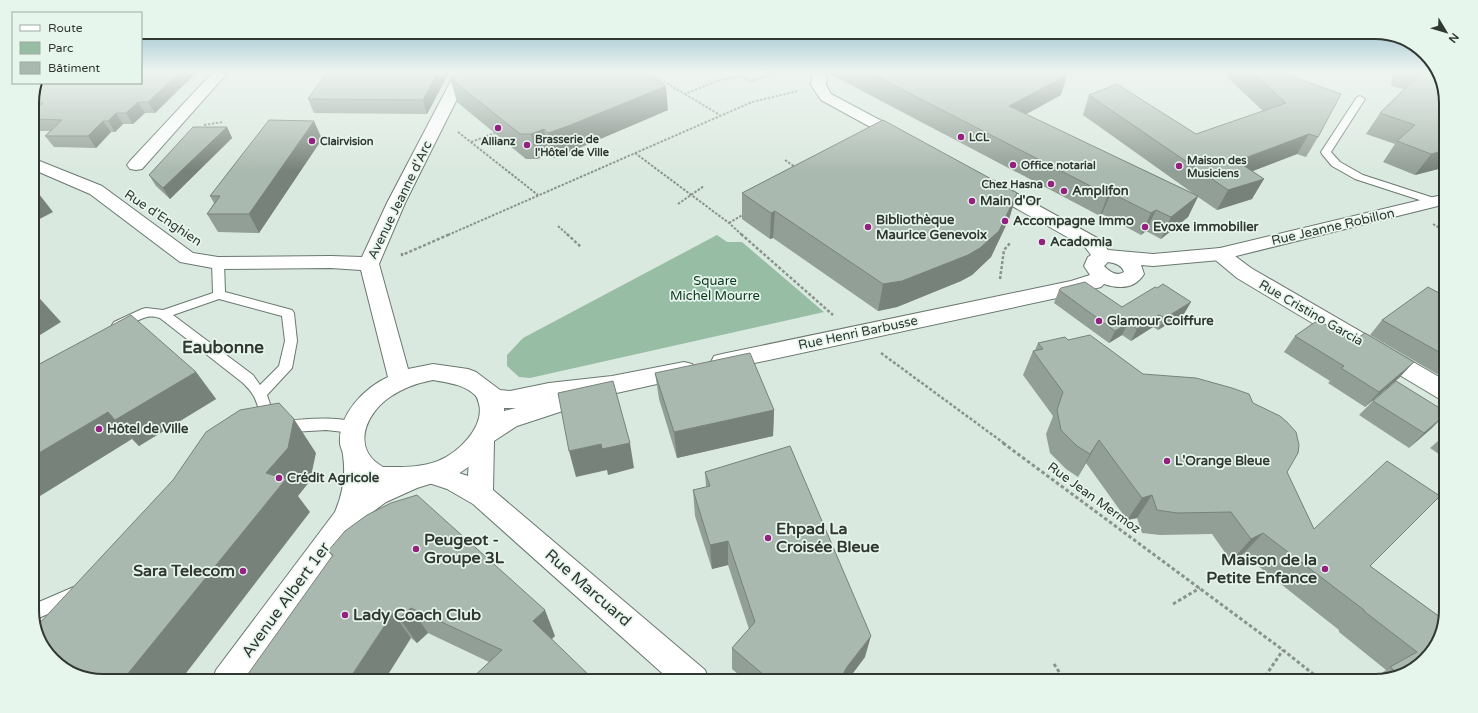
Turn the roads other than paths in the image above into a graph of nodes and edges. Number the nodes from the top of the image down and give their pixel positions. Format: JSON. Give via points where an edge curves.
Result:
{"nodes":[{"id":1,"x":192,"y":104,"type":"edge"},
{"id":2,"x":447,"y":104,"type":"edge"},
{"id":3,"x":839,"y":104,"type":"edge"},
{"id":4,"x":1356,"y":104,"type":"edge"},
{"id":5,"x":915,"y":145,"type":"edge"},
{"id":6,"x":136,"y":165,"type":"dead end"},
{"id":7,"x":39,"y":166,"type":"edge"},
{"id":8,"x":977,"y":179,"type":"edge"},
{"id":9,"x":1439,"y":200,"type":"edge"},
{"id":10,"x":1439,"y":201,"type":"edge"},
{"id":11,"x":1220,"y":254,"type":"junction"},
{"id":12,"x":218,"y":263,"type":"junction"},
{"id":13,"x":1107,"y":263,"type":"junction"},
{"id":14,"x":368,"y":264,"type":"junction"},
{"id":15,"x":219,"y":295,"type":"junction"},
{"id":16,"x":163,"y":314,"type":"junction"},
{"id":17,"x":107,"y":331,"type":"edge"},
{"id":18,"x":62,"y":358,"type":"edge"},
{"id":19,"x":39,"y":372,"type":"edge"},
{"id":20,"x":400,"y":380,"type":"junction"},
{"id":21,"x":612,"y":385,"type":"junction"},
{"id":22,"x":1439,"y":388,"type":"edge"},
{"id":23,"x":260,"y":394,"type":"junction"},
{"id":24,"x":489,"y":396,"type":"junction"},
{"id":25,"x":353,"y":427,"type":"junction"},
{"id":26,"x":484,"y":438,"type":"junction"},
{"id":27,"x":355,"y":456,"type":"junction"},
{"id":28,"x":426,"y":477,"type":"junction"},
{"id":29,"x":482,"y":496,"type":"junction"},
{"id":30,"x":345,"y":518,"type":"junction"},
{"id":31,"x":89,"y":587,"type":"edge"},
{"id":32,"x":39,"y":610,"type":"edge"},
{"id":33,"x":232,"y":674,"type":"edge"},
{"id":34,"x":686,"y":674,"type":"edge"}],
"edges":[{"from":1,"to":6,"type":"street"},
{"from":2,"to":14,"type":"street","name":"Avenue Jeanne d'Arc"},
{"from":3,"to":5,"type":"street"},
{"from":4,"to":9,"type":"lane","via":[[1326,152],[1336,164],[1359,177]]},
{"from":7,"to":12,"type":"street","name":"Rue d'Enghien","via":[[96,190],[187,258]]},
{"from":8,"to":13,"type":"street","via":[[1080,236],[1092,244]]},
{"from":10,"to":11,"type":"street","name":"Rue Jeanne Robillon"},
{"from":11,"to":13,"type":"street","name":"Rue Jeanne Robillon"},
{"from":11,"to":13,"type":"street","name":"Rue Jeanne Robillon","via":[[1203,264],[1131,278],[1134,274],[1131,266],[1121,259]]},
{"from":11,"to":22,"type":"street","name":"Rue Cristino Garcia","via":[[1244,273]]},
{"from":12,"to":14,"type":"street","name":"Rue d'Enghien"},
{"from":12,"to":15,"type":"lane"},
{"from":13,"to":21,"type":"street","name":"Rue Henri Barbusse","via":[[1090,283]]},
{"from":14,"to":20,"type":"street","name":"Avenue Jeanne d'Arc"},
{"from":15,"to":16,"type":"lane"},
{"from":15,"to":23,"type":"lane","via":[[288,313],[291,341],[285,368]]},
{"from":16,"to":17,"type":"lane","via":[[146,312]]},
{"from":16,"to":23,"type":"lane","via":[[248,379]]},
{"from":18,"to":19,"type":"lane"},
{"from":20,"to":24,"type":"street","via":[[433,372],[449,372],[464,375],[479,383]]},
{"from":20,"to":25,"type":"street","via":[[379,393],[363,409]]},
{"from":21,"to":24,"type":"street","name":"Rue Henri Barbusse","via":[[549,392],[510,400]]},
{"from":21,"to":26,"type":"street","name":"Rue Henri Barbusse","via":[[509,419]]},
{"from":23,"to":25,"type":"lane","via":[[262,423],[275,427],[326,424]]},
{"from":24,"to":26,"type":"street","via":[[493,411]]},
{"from":25,"to":27,"type":"street","via":[[351,442]]},
{"from":26,"to":28,"type":"street","via":[[452,467]]},
{"from":26,"to":29,"type":"street","via":[[480,483]]},
{"from":27,"to":28,"type":"street","via":[[364,467],[378,476],[396,480]]},
{"from":27,"to":30,"type":"street","name":"Avenue Albert 1er","via":[[358,471],[357,488]]},
{"from":28,"to":29,"type":"street","name":"Rue Marcuard","via":[[455,481]]},
{"from":28,"to":30,"type":"street","name":"Avenue Albert 1er","via":[[401,482],[377,494]]},
{"from":29,"to":34,"type":"street","name":"Rue Marcuard"},
{"from":30,"to":33,"type":"street","name":"Avenue Albert 1er"},
{"from":31,"to":32,"type":"lane"}]}
